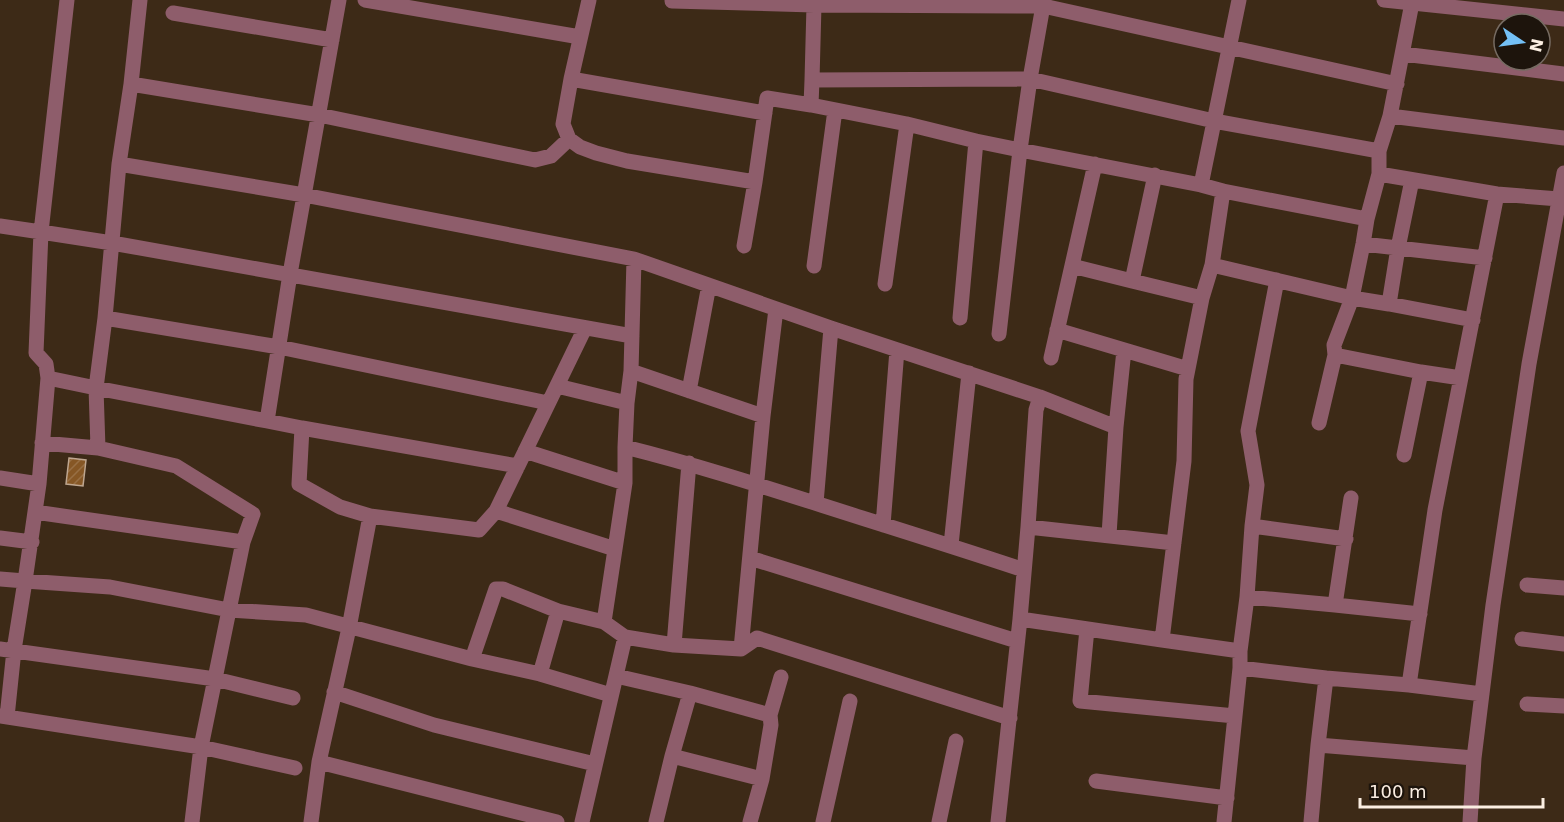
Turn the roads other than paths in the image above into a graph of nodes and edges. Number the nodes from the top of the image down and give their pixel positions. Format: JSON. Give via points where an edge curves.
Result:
{"nodes":[{"id":1,"x":67,"y":0,"type":"edge"},
{"id":2,"x":140,"y":0,"type":"edge"},
{"id":3,"x":339,"y":0,"type":"edge"},
{"id":4,"x":365,"y":0,"type":"edge"},
{"id":5,"x":589,"y":0,"type":"edge"},
{"id":6,"x":1239,"y":0,"type":"edge"},
{"id":7,"x":1386,"y":0,"type":"edge"},
{"id":8,"x":672,"y":1,"type":"edge"},
{"id":9,"x":814,"y":3,"type":"edge"},
{"id":10,"x":1044,"y":3,"type":"edge"},
{"id":11,"x":1412,"y":3,"type":"junction"},
{"id":12,"x":174,"y":13,"type":"dead end"},
{"id":13,"x":1564,"y":20,"type":"edge"},
{"id":14,"x":580,"y":37,"type":"junction"},
{"id":15,"x":332,"y":40,"type":"junction"},
{"id":16,"x":1229,"y":48,"type":"junction"},
{"id":17,"x":1403,"y":54,"type":"junction"},
{"id":18,"x":1564,"y":74,"type":"edge"},
{"id":19,"x":571,"y":79,"type":"junction"},
{"id":20,"x":1030,"y":79,"type":"junction"},
{"id":21,"x":812,"y":80,"type":"junction"},
{"id":22,"x":131,"y":84,"type":"junction"},
{"id":23,"x":1397,"y":84,"type":"junction"},
{"id":24,"x":811,"y":105,"type":"junction"},
{"id":25,"x":835,"y":110,"type":"junction"},
{"id":26,"x":765,"y":113,"type":"junction"},
{"id":27,"x":319,"y":116,"type":"junction"},
{"id":28,"x":1390,"y":116,"type":"junction"},
{"id":29,"x":1214,"y":121,"type":"junction"},
{"id":30,"x":907,"y":124,"type":"junction"},
{"id":31,"x":1564,"y":138,"type":"edge"},
{"id":32,"x":569,"y":139,"type":"junction"},
{"id":33,"x":976,"y":141,"type":"junction"},
{"id":34,"x":1020,"y":150,"type":"junction"},
{"id":35,"x":1378,"y":151,"type":"junction"},
{"id":36,"x":119,"y":164,"type":"junction"},
{"id":37,"x":1095,"y":164,"type":"junction"},
{"id":38,"x":1564,"y":173,"type":"edge"},
{"id":39,"x":1379,"y":174,"type":"junction"},
{"id":40,"x":1155,"y":176,"type":"junction"},
{"id":41,"x":1412,"y":180,"type":"junction"},
{"id":42,"x":755,"y":182,"type":"junction"},
{"id":43,"x":1201,"y":185,"type":"junction"},
{"id":44,"x":1223,"y":191,"type":"junction"},
{"id":45,"x":1497,"y":194,"type":"junction"},
{"id":46,"x":304,"y":195,"type":"junction"},
{"id":47,"x":1559,"y":199,"type":"junction"},
{"id":48,"x":1367,"y":219,"type":"junction"},
{"id":49,"x":0,"y":226,"type":"edge"},
{"id":50,"x":41,"y":232,"type":"junction"},
{"id":51,"x":112,"y":243,"type":"junction"},
{"id":52,"x":1363,"y":244,"type":"junction"},
{"id":53,"x":744,"y":246,"type":"dead end"},
{"id":54,"x":1398,"y":248,"type":"junction"},
{"id":55,"x":1485,"y":258,"type":"junction"},
{"id":56,"x":634,"y":259,"type":"junction"},
{"id":57,"x":1212,"y":265,"type":"junction"},
{"id":58,"x":814,"y":266,"type":"dead end"},
{"id":59,"x":1072,"y":266,"type":"junction"},
{"id":60,"x":290,"y":274,"type":"junction"},
{"id":61,"x":1277,"y":280,"type":"junction"},
{"id":62,"x":1132,"y":281,"type":"junction"},
{"id":63,"x":885,"y":284,"type":"dead end"},
{"id":64,"x":709,"y":285,"type":"junction"},
{"id":65,"x":1202,"y":298,"type":"junction"},
{"id":66,"x":1352,"y":298,"type":"junction"},
{"id":67,"x":1389,"y":304,"type":"junction"},
{"id":68,"x":776,"y":309,"type":"junction"},
{"id":69,"x":105,"y":318,"type":"junction"},
{"id":70,"x":960,"y":318,"type":"dead end"},
{"id":71,"x":1473,"y":320,"type":"junction"},
{"id":72,"x":585,"y":328,"type":"junction"},
{"id":73,"x":831,"y":328,"type":"junction"},
{"id":74,"x":1057,"y":330,"type":"junction"},
{"id":75,"x":999,"y":334,"type":"dead end"},
{"id":76,"x":632,"y":336,"type":"junction"},
{"id":77,"x":279,"y":347,"type":"junction"},
{"id":78,"x":897,"y":350,"type":"junction"},
{"id":79,"x":1125,"y":350,"type":"junction"},
{"id":80,"x":1335,"y":355,"type":"junction"},
{"id":81,"x":1051,"y":358,"type":"dead end"},
{"id":82,"x":1188,"y":369,"type":"junction"},
{"id":83,"x":631,"y":372,"type":"junction"},
{"id":84,"x":1422,"y":372,"type":"junction"},
{"id":85,"x":969,"y":373,"type":"junction"},
{"id":86,"x":48,"y":378,"type":"junction"},
{"id":87,"x":1461,"y":378,"type":"junction"},
{"id":88,"x":557,"y":386,"type":"junction"},
{"id":89,"x":96,"y":388,"type":"junction"},
{"id":90,"x":689,"y":391,"type":"junction"},
{"id":91,"x":1040,"y":397,"type":"junction"},
{"id":92,"x":548,"y":403,"type":"junction"},
{"id":93,"x":627,"y":403,"type":"junction"},
{"id":94,"x":763,"y":416,"type":"junction"},
{"id":95,"x":267,"y":421,"type":"junction"},
{"id":96,"x":1319,"y":423,"type":"dead end"},
{"id":97,"x":1116,"y":427,"type":"junction"},
{"id":98,"x":302,"y":428,"type":"junction"},
{"id":99,"x":42,"y":443,"type":"junction"},
{"id":100,"x":625,"y":447,"type":"junction"},
{"id":101,"x":98,"y":448,"type":"junction"},
{"id":102,"x":525,"y":451,"type":"junction"},
{"id":103,"x":1404,"y":454,"type":"dead end"},
{"id":104,"x":689,"y":463,"type":"junction"},
{"id":105,"x":518,"y":466,"type":"junction"},
{"id":106,"x":0,"y":478,"type":"edge"},
{"id":107,"x":625,"y":483,"type":"junction"},
{"id":108,"x":39,"y":484,"type":"junction"},
{"id":109,"x":757,"y":484,"type":"junction"},
{"id":110,"x":1352,"y":498,"type":"dead end"},
{"id":111,"x":816,"y":503,"type":"junction"},
{"id":112,"x":496,"y":511,"type":"junction"},
{"id":113,"x":35,"y":512,"type":"junction"},
{"id":114,"x":370,"y":516,"type":"junction"},
{"id":115,"x":883,"y":525,"type":"junction"},
{"id":116,"x":1252,"y":526,"type":"junction"},
{"id":117,"x":1028,"y":527,"type":"junction"},
{"id":118,"x":1109,"y":535,"type":"junction"},
{"id":119,"x":0,"y":538,"type":"edge"},
{"id":120,"x":1346,"y":539,"type":"junction"},
{"id":121,"x":32,"y":542,"type":"junction"},
{"id":122,"x":243,"y":542,"type":"junction"},
{"id":123,"x":1174,"y":543,"type":"junction"},
{"id":124,"x":951,"y":545,"type":"junction"},
{"id":125,"x":615,"y":549,"type":"junction"},
{"id":126,"x":750,"y":558,"type":"junction"},
{"id":127,"x":1024,"y":570,"type":"junction"},
{"id":128,"x":0,"y":579,"type":"edge"},
{"id":129,"x":25,"y":581,"type":"junction"},
{"id":130,"x":1527,"y":585,"type":"dead end"},
{"id":131,"x":1564,"y":588,"type":"edge"},
{"id":132,"x":1247,"y":597,"type":"junction"},
{"id":133,"x":1335,"y":605,"type":"junction"},
{"id":134,"x":229,"y":610,"type":"junction"},
{"id":135,"x":558,"y":611,"type":"junction"},
{"id":136,"x":1420,"y":614,"type":"junction"},
{"id":137,"x":1020,"y":619,"type":"junction"},
{"id":138,"x":604,"y":622,"type":"junction"},
{"id":139,"x":349,"y":628,"type":"junction"},
{"id":140,"x":1087,"y":629,"type":"junction"},
{"id":141,"x":625,"y":637,"type":"junction"},
{"id":142,"x":1522,"y":639,"type":"dead end"},
{"id":143,"x":1162,"y":640,"type":"junction"},
{"id":144,"x":1017,"y":641,"type":"junction"},
{"id":145,"x":1564,"y":644,"type":"edge"},
{"id":146,"x":674,"y":645,"type":"junction"},
{"id":147,"x":7,"y":650,"type":"edge"},
{"id":148,"x":741,"y":650,"type":"junction"},
{"id":149,"x":1240,"y":651,"type":"junction"},
{"id":150,"x":472,"y":659,"type":"junction"},
{"id":151,"x":1240,"y":668,"type":"junction"},
{"id":152,"x":540,"y":674,"type":"junction"},
{"id":153,"x":616,"y":676,"type":"junction"},
{"id":154,"x":781,"y":677,"type":"dead end"},
{"id":155,"x":1326,"y":678,"type":"junction"},
{"id":156,"x":215,"y":679,"type":"junction"},
{"id":157,"x":1409,"y":685,"type":"junction"},
{"id":158,"x":334,"y":692,"type":"junction"},
{"id":159,"x":690,"y":693,"type":"junction"},
{"id":160,"x":1482,"y":694,"type":"junction"},
{"id":161,"x":610,"y":695,"type":"junction"},
{"id":162,"x":293,"y":698,"type":"dead end"},
{"id":163,"x":850,"y":701,"type":"dead end"},
{"id":164,"x":1527,"y":704,"type":"dead end"},
{"id":165,"x":1564,"y":706,"type":"edge"},
{"id":166,"x":770,"y":714,"type":"junction"},
{"id":167,"x":1235,"y":716,"type":"junction"},
{"id":168,"x":4,"y":717,"type":"edge"},
{"id":169,"x":1010,"y":718,"type":"junction"},
{"id":170,"x":956,"y":741,"type":"dead end"},
{"id":171,"x":1318,"y":745,"type":"junction"},
{"id":172,"x":201,"y":747,"type":"junction"},
{"id":173,"x":672,"y":756,"type":"junction"},
{"id":174,"x":1474,"y":758,"type":"junction"},
{"id":175,"x":319,"y":762,"type":"junction"},
{"id":176,"x":595,"y":764,"type":"junction"},
{"id":177,"x":295,"y":768,"type":"dead end"},
{"id":178,"x":762,"y":779,"type":"junction"},
{"id":179,"x":1096,"y":781,"type":"dead end"},
{"id":180,"x":1227,"y":798,"type":"junction"},
{"id":181,"x":192,"y":822,"type":"edge"},
{"id":182,"x":311,"y":822,"type":"edge"},
{"id":183,"x":557,"y":822,"type":"edge"},
{"id":184,"x":582,"y":822,"type":"edge"},
{"id":185,"x":656,"y":822,"type":"edge"},
{"id":186,"x":750,"y":822,"type":"edge"},
{"id":187,"x":823,"y":822,"type":"edge"},
{"id":188,"x":939,"y":822,"type":"edge"},
{"id":189,"x":998,"y":822,"type":"edge"},
{"id":190,"x":1224,"y":822,"type":"edge"},
{"id":191,"x":1311,"y":822,"type":"edge"},
{"id":192,"x":1470,"y":822,"type":"edge"}],
"edges":[{"from":1,"to":50,"type":"street"},
{"from":2,"to":22,"type":"street"},
{"from":3,"to":15,"type":"street"},
{"from":4,"to":14,"type":"street"},
{"from":5,"to":14,"type":"street"},
{"from":6,"to":16,"type":"street"},
{"from":7,"to":11,"type":"street"},
{"from":8,"to":9,"type":"street"},
{"from":9,"to":10,"type":"street"},
{"from":9,"to":21,"type":"street"},
{"from":10,"to":16,"type":"street"},
{"from":10,"to":20,"type":"street"},
{"from":11,"to":13,"type":"street"},
{"from":11,"to":17,"type":"street"},
{"from":12,"to":15,"type":"street"},
{"from":14,"to":19,"type":"street"},
{"from":15,"to":27,"type":"street"},
{"from":16,"to":23,"type":"street"},
{"from":16,"to":29,"type":"street"},
{"from":17,"to":18,"type":"street"},
{"from":17,"to":23,"type":"street"},
{"from":19,"to":26,"type":"street"},
{"from":19,"to":32,"type":"street","via":[[563,124]]},
{"from":20,"to":21,"type":"street"},
{"from":20,"to":29,"type":"street"},
{"from":20,"to":34,"type":"street"},
{"from":21,"to":24,"type":"street"},
{"from":22,"to":27,"type":"street"},
{"from":22,"to":36,"type":"street"},
{"from":23,"to":28,"type":"street"},
{"from":24,"to":25,"type":"street"},
{"from":24,"to":26,"type":"street","via":[[767,98]]},
{"from":25,"to":30,"type":"street"},
{"from":25,"to":58,"type":"street"},
{"from":26,"to":42,"type":"street"},
{"from":27,"to":32,"type":"street","via":[[535,160],[551,156]]},
{"from":27,"to":46,"type":"street"},
{"from":28,"to":31,"type":"street"},
{"from":28,"to":35,"type":"street"},
{"from":29,"to":35,"type":"street"},
{"from":29,"to":43,"type":"street"},
{"from":30,"to":33,"type":"street"},
{"from":30,"to":63,"type":"street"},
{"from":32,"to":42,"type":"street","via":[[580,147],[627,161]]},
{"from":33,"to":34,"type":"street"},
{"from":33,"to":70,"type":"street"},
{"from":34,"to":37,"type":"street"},
{"from":34,"to":75,"type":"street"},
{"from":35,"to":39,"type":"street"},
{"from":36,"to":46,"type":"street"},
{"from":36,"to":51,"type":"street"},
{"from":37,"to":40,"type":"street"},
{"from":37,"to":59,"type":"street"},
{"from":38,"to":47,"type":"street"},
{"from":39,"to":41,"type":"street"},
{"from":39,"to":48,"type":"street"},
{"from":40,"to":43,"type":"street"},
{"from":40,"to":62,"type":"street"},
{"from":41,"to":45,"type":"street"},
{"from":41,"to":54,"type":"street"},
{"from":42,"to":53,"type":"street"},
{"from":43,"to":44,"type":"street"},
{"from":44,"to":48,"type":"street"},
{"from":44,"to":57,"type":"street"},
{"from":45,"to":47,"type":"street"},
{"from":45,"to":55,"type":"street"},
{"from":46,"to":56,"type":"street"},
{"from":46,"to":60,"type":"street"},
{"from":47,"to":160,"type":"street","via":[[1527,375]]},
{"from":48,"to":52,"type":"street"},
{"from":49,"to":50,"type":"street"},
{"from":50,"to":51,"type":"street"},
{"from":50,"to":86,"type":"street","via":[[36,353],[46,364]]},
{"from":51,"to":60,"type":"street"},
{"from":51,"to":69,"type":"street"},
{"from":52,"to":54,"type":"street"},
{"from":52,"to":66,"type":"street"},
{"from":54,"to":55,"type":"street"},
{"from":54,"to":67,"type":"street"},
{"from":55,"to":71,"type":"street"},
{"from":56,"to":64,"type":"street"},
{"from":56,"to":76,"type":"street"},
{"from":57,"to":61,"type":"street"},
{"from":57,"to":65,"type":"street"},
{"from":59,"to":62,"type":"street"},
{"from":59,"to":74,"type":"street"},
{"from":60,"to":72,"type":"street"},
{"from":60,"to":77,"type":"street"},
{"from":61,"to":66,"type":"street"},
{"from":61,"to":116,"type":"street","via":[[1248,431],[1257,485]]},
{"from":62,"to":65,"type":"street"},
{"from":64,"to":68,"type":"street"},
{"from":64,"to":90,"type":"street"},
{"from":65,"to":82,"type":"street"},
{"from":66,"to":67,"type":"street"},
{"from":66,"to":80,"type":"street","via":[[1334,345]]},
{"from":67,"to":71,"type":"street"},
{"from":68,"to":73,"type":"street"},
{"from":68,"to":94,"type":"street"},
{"from":69,"to":77,"type":"street"},
{"from":69,"to":89,"type":"street"},
{"from":71,"to":87,"type":"street"},
{"from":72,"to":76,"type":"street"},
{"from":72,"to":88,"type":"street"},
{"from":73,"to":78,"type":"street"},
{"from":73,"to":111,"type":"street"},
{"from":74,"to":79,"type":"street"},
{"from":74,"to":81,"type":"street"},
{"from":76,"to":83,"type":"street"},
{"from":77,"to":92,"type":"street"},
{"from":77,"to":95,"type":"street"},
{"from":78,"to":85,"type":"street"},
{"from":78,"to":115,"type":"street"},
{"from":79,"to":82,"type":"street"},
{"from":79,"to":97,"type":"street"},
{"from":80,"to":84,"type":"street"},
{"from":80,"to":96,"type":"street"},
{"from":82,"to":123,"type":"street","via":[[1184,461]]},
{"from":83,"to":90,"type":"street"},
{"from":83,"to":93,"type":"street"},
{"from":84,"to":87,"type":"street"},
{"from":84,"to":103,"type":"street"},
{"from":85,"to":91,"type":"street"},
{"from":85,"to":124,"type":"street"},
{"from":86,"to":89,"type":"street"},
{"from":86,"to":99,"type":"street"},
{"from":87,"to":136,"type":"street","via":[[1435,510]]},
{"from":88,"to":92,"type":"street"},
{"from":88,"to":93,"type":"street"},
{"from":89,"to":95,"type":"street"},
{"from":89,"to":101,"type":"street"},
{"from":90,"to":94,"type":"street"},
{"from":91,"to":97,"type":"street"},
{"from":91,"to":117,"type":"street"},
{"from":92,"to":102,"type":"street"},
{"from":93,"to":100,"type":"street"},
{"from":94,"to":109,"type":"street"},
{"from":95,"to":98,"type":"street"},
{"from":97,"to":118,"type":"street"},
{"from":98,"to":105,"type":"street"},
{"from":98,"to":114,"type":"street","via":[[299,484],[340,507]]},
{"from":99,"to":101,"type":"street"},
{"from":99,"to":108,"type":"street"},
{"from":100,"to":104,"type":"street"},
{"from":100,"to":107,"type":"street"},
{"from":101,"to":122,"type":"street","via":[[176,466],[253,514]]},
{"from":102,"to":105,"type":"street"},
{"from":102,"to":107,"type":"street"},
{"from":104,"to":109,"type":"street"},
{"from":104,"to":146,"type":"street"},
{"from":105,"to":112,"type":"street"},
{"from":106,"to":108,"type":"street"},
{"from":107,"to":125,"type":"street"},
{"from":108,"to":113,"type":"street"},
{"from":109,"to":111,"type":"street"},
{"from":109,"to":126,"type":"street"},
{"from":110,"to":120,"type":"street"},
{"from":111,"to":115,"type":"street"},
{"from":112,"to":114,"type":"street","via":[[479,530]]},
{"from":112,"to":125,"type":"street"},
{"from":113,"to":121,"type":"street"},
{"from":113,"to":122,"type":"street"},
{"from":114,"to":139,"type":"street"},
{"from":115,"to":124,"type":"street"},
{"from":116,"to":120,"type":"street"},
{"from":116,"to":132,"type":"street"},
{"from":117,"to":118,"type":"street"},
{"from":117,"to":127,"type":"street"},
{"from":118,"to":123,"type":"street"},
{"from":119,"to":121,"type":"street"},
{"from":120,"to":133,"type":"street"},
{"from":121,"to":129,"type":"street"},
{"from":122,"to":134,"type":"street"},
{"from":123,"to":143,"type":"street"},
{"from":124,"to":127,"type":"street"},
{"from":125,"to":138,"type":"street"},
{"from":126,"to":144,"type":"street"},
{"from":126,"to":148,"type":"street"},
{"from":127,"to":137,"type":"street"},
{"from":128,"to":129,"type":"street"},
{"from":129,"to":134,"type":"street","via":[[110,587]]},
{"from":129,"to":147,"type":"street"},
{"from":130,"to":131,"type":"street"},
{"from":132,"to":133,"type":"street"},
{"from":132,"to":149,"type":"street"},
{"from":133,"to":136,"type":"street"},
{"from":134,"to":139,"type":"street","via":[[306,615]]},
{"from":134,"to":156,"type":"street"},
{"from":135,"to":138,"type":"street"},
{"from":135,"to":150,"type":"street","via":[[496,589]]},
{"from":135,"to":152,"type":"street"},
{"from":136,"to":157,"type":"street"},
{"from":137,"to":140,"type":"street"},
{"from":137,"to":144,"type":"street"},
{"from":138,"to":141,"type":"street"},
{"from":139,"to":150,"type":"street"},
{"from":139,"to":158,"type":"street"},
{"from":140,"to":143,"type":"street"},
{"from":140,"to":167,"type":"street","via":[[1080,701]]},
{"from":141,"to":146,"type":"street"},
{"from":141,"to":153,"type":"street"},
{"from":142,"to":145,"type":"street"},
{"from":143,"to":149,"type":"street"},
{"from":144,"to":169,"type":"street"},
{"from":146,"to":148,"type":"street"},
{"from":147,"to":156,"type":"street"},
{"from":147,"to":168,"type":"street"},
{"from":148,"to":169,"type":"street","via":[[757,638]]},
{"from":149,"to":151,"type":"street"},
{"from":150,"to":152,"type":"street"},
{"from":151,"to":155,"type":"street"},
{"from":151,"to":167,"type":"street"},
{"from":152,"to":161,"type":"street"},
{"from":153,"to":159,"type":"street"},
{"from":153,"to":161,"type":"street"},
{"from":154,"to":166,"type":"street"},
{"from":155,"to":157,"type":"street"},
{"from":155,"to":171,"type":"street"},
{"from":156,"to":162,"type":"street"},
{"from":156,"to":172,"type":"street"},
{"from":157,"to":160,"type":"street"},
{"from":158,"to":175,"type":"street"},
{"from":158,"to":176,"type":"street","via":[[434,725]]},
{"from":159,"to":166,"type":"street"},
{"from":159,"to":173,"type":"street"},
{"from":160,"to":174,"type":"street"},
{"from":161,"to":176,"type":"street"},
{"from":163,"to":187,"type":"street"},
{"from":164,"to":165,"type":"street"},
{"from":166,"to":178,"type":"street"},
{"from":167,"to":180,"type":"street"},
{"from":168,"to":172,"type":"street"},
{"from":169,"to":189,"type":"street"},
{"from":170,"to":188,"type":"street"},
{"from":171,"to":174,"type":"street"},
{"from":171,"to":191,"type":"street"},
{"from":172,"to":177,"type":"street"},
{"from":172,"to":181,"type":"street"},
{"from":173,"to":178,"type":"street"},
{"from":173,"to":185,"type":"street"},
{"from":174,"to":192,"type":"street"},
{"from":175,"to":182,"type":"street"},
{"from":175,"to":183,"type":"street"},
{"from":176,"to":184,"type":"street"},
{"from":178,"to":186,"type":"street"},
{"from":179,"to":180,"type":"street"},
{"from":180,"to":190,"type":"street"}]}
